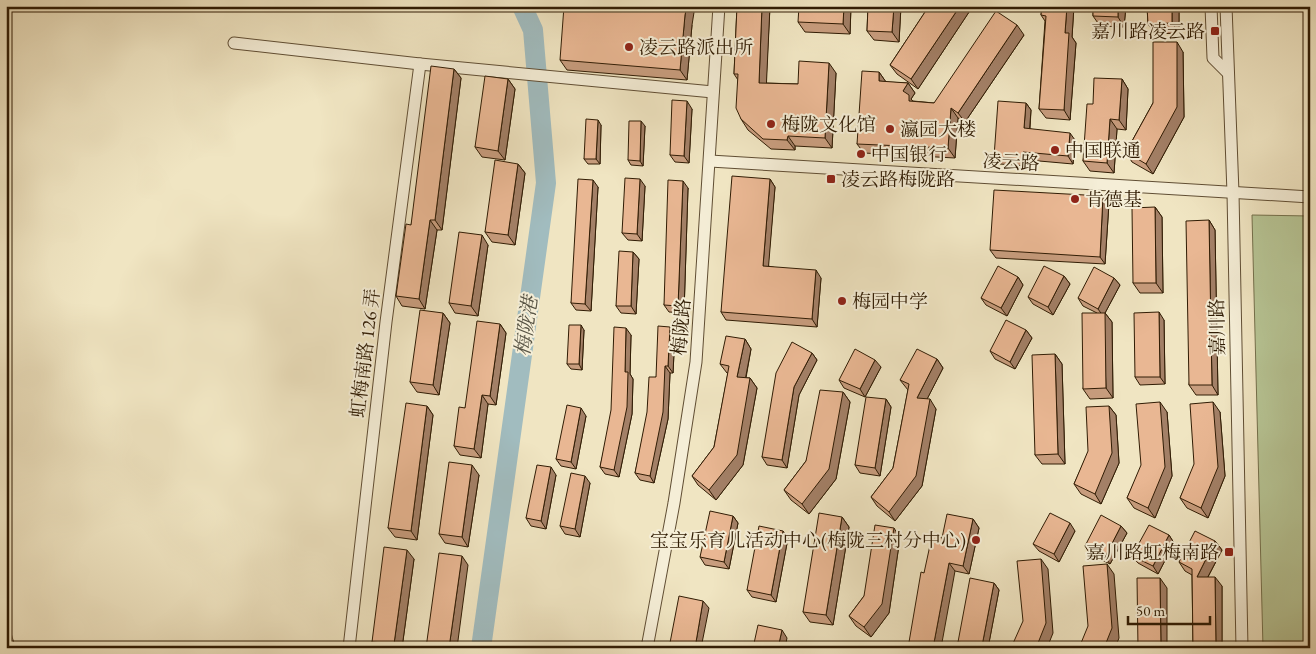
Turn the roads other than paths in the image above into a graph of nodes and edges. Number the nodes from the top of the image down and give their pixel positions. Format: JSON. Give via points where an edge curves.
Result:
{"nodes":[{"id":1,"x":719,"y":6,"type":"edge"},
{"id":2,"x":1211,"y":6,"type":"edge"},
{"id":3,"x":1226,"y":6,"type":"edge"},
{"id":4,"x":234,"y":43,"type":"dead end"},
{"id":5,"x":420,"y":64,"type":"junction"},
{"id":6,"x":1227,"y":72,"type":"junction"},
{"id":7,"x":713,"y":92,"type":"junction"},
{"id":8,"x":710,"y":161,"type":"junction"},
{"id":9,"x":1233,"y":193,"type":"junction"},
{"id":10,"x":1310,"y":197,"type":"edge"},
{"id":11,"x":349,"y":648,"type":"edge"},
{"id":12,"x":648,"y":648,"type":"edge"},
{"id":13,"x":1242,"y":648,"type":"edge"}],
"edges":[{"from":1,"to":7,"type":"street","name":"梅陇路"},
{"from":2,"to":6,"type":"street","via":[[1213,58]]},
{"from":3,"to":6,"type":"street","name":"嘉川路"},
{"from":4,"to":5,"type":"street"},
{"from":5,"to":7,"type":"street"},
{"from":5,"to":11,"type":"street","name":"虹梅南路 126 弄","via":[[386,322]]},
{"from":6,"to":9,"type":"street","name":"嘉川路"},
{"from":7,"to":8,"type":"street","name":"梅陇路"},
{"from":8,"to":9,"type":"street","name":"凌云路"},
{"from":8,"to":12,"type":"street","name":"梅陇路","via":[[696,362]]},
{"from":9,"to":10,"type":"street","name":"凌云路"},
{"from":9,"to":13,"type":"street","name":"嘉川路"}]}
